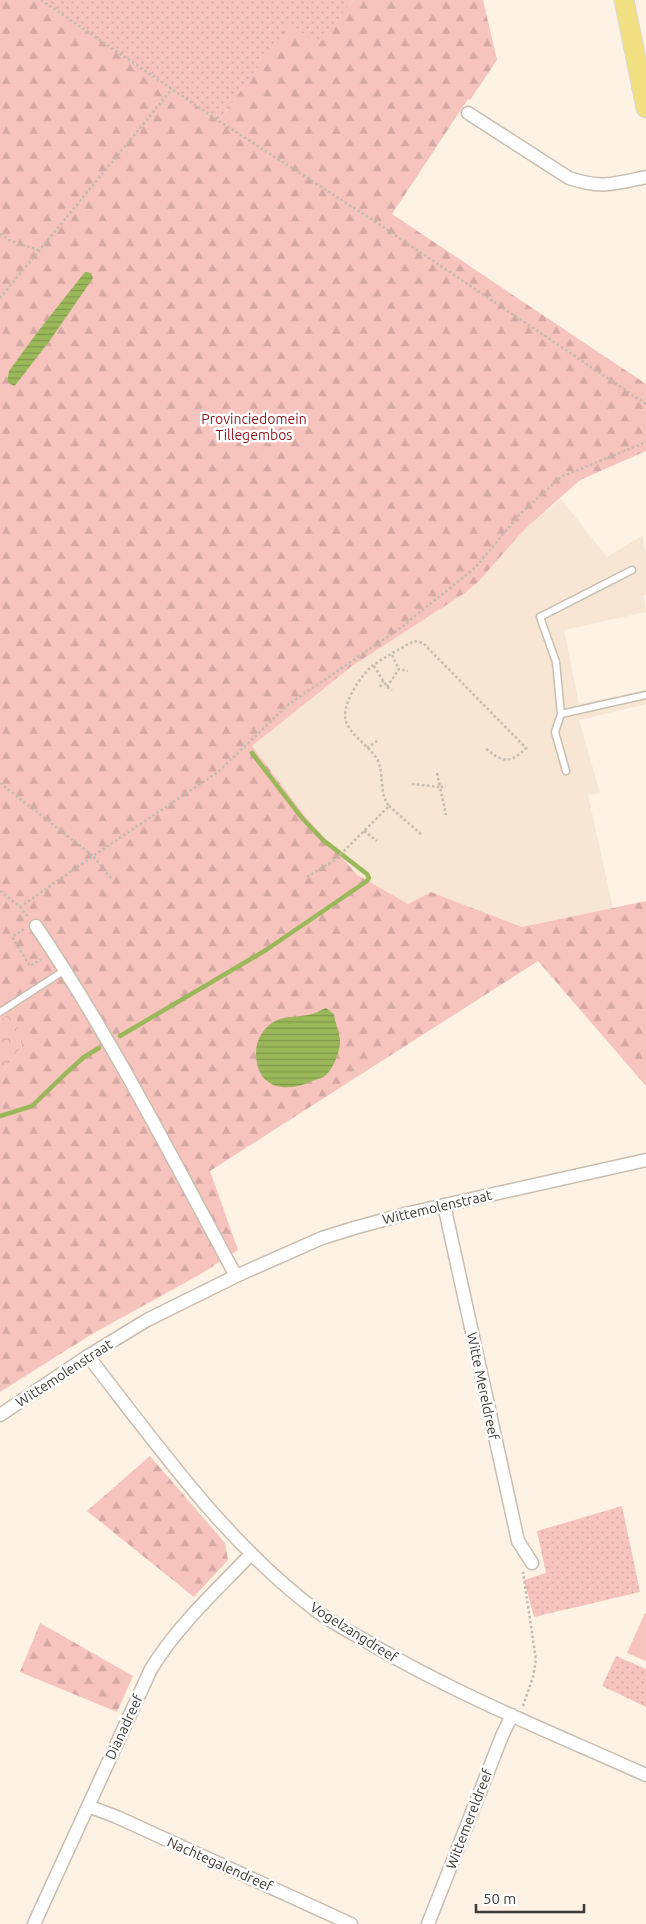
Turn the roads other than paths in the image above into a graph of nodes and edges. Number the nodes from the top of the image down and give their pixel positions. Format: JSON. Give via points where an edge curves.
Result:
{"nodes":[{"id":1,"x":624,"y":0,"type":"edge"},
{"id":2,"x":646,"y":108,"type":"edge"},
{"id":3,"x":468,"y":113,"type":"dead end"},
{"id":4,"x":646,"y":177,"type":"edge"},
{"id":5,"x":632,"y":570,"type":"dead end"},
{"id":6,"x":646,"y":695,"type":"edge"},
{"id":7,"x":561,"y":714,"type":"junction"},
{"id":8,"x":566,"y":771,"type":"dead end"},
{"id":9,"x":31,"y":927,"type":"road end"},
{"id":10,"x":65,"y":970,"type":"junction"},
{"id":11,"x":0,"y":1012,"type":"edge"},
{"id":12,"x":646,"y":1160,"type":"edge"},
{"id":13,"x":444,"y":1205,"type":"junction"},
{"id":14,"x":236,"y":1276,"type":"junction"},
{"id":15,"x":88,"y":1356,"type":"junction"},
{"id":16,"x":0,"y":1415,"type":"edge"},
{"id":17,"x":251,"y":1554,"type":"junction"},
{"id":18,"x":532,"y":1563,"type":"road end"},
{"id":19,"x":516,"y":1716,"type":"junction"},
{"id":20,"x":646,"y":1775,"type":"edge"},
{"id":21,"x":88,"y":1806,"type":"junction"},
{"id":22,"x":34,"y":1924,"type":"edge"},
{"id":23,"x":351,"y":1924,"type":"edge"},
{"id":24,"x":428,"y":1924,"type":"edge"}],
"edges":[{"from":1,"to":2,"type":"main road"},
{"from":3,"to":4,"type":"street","via":[[569,178],[603,186]]},
{"from":5,"to":7,"type":"lane","via":[[540,617],[556,662]]},
{"from":6,"to":7,"type":"lane"},
{"from":7,"to":8,"type":"lane","via":[[555,732]]},
{"from":9,"to":10,"type":"street"},
{"from":10,"to":11,"type":"lane"},
{"from":10,"to":14,"type":"street","via":[[149,1115]]},
{"from":12,"to":13,"type":"street","name":"Wittemolenstraat"},
{"from":13,"to":14,"type":"street","name":"Wittemolenstraat","via":[[375,1221],[322,1238]]},
{"from":13,"to":18,"type":"street","name":"Witte Mereldreef","via":[[518,1541]]},
{"from":14,"to":15,"type":"street","name":"Wittemolenstraat","via":[[147,1320]]},
{"from":15,"to":16,"type":"street","name":"Wittemolenstraat"},
{"from":15,"to":17,"type":"street","name":"Vogelzangdreef","via":[[174,1465]]},
{"from":17,"to":19,"type":"street","name":"Vogelzangdreef","via":[[319,1613],[436,1680]]},
{"from":17,"to":21,"type":"street","name":"Dianadreef","via":[[186,1621],[158,1658]]},
{"from":19,"to":20,"type":"street","name":"Vogelzangdreef"},
{"from":19,"to":24,"type":"street","name":"Wittemereldreef","via":[[502,1736]]},
{"from":21,"to":22,"type":"street","name":"Dianadreef"},
{"from":21,"to":23,"type":"street","name":"Nachtegalendreef"}]}
